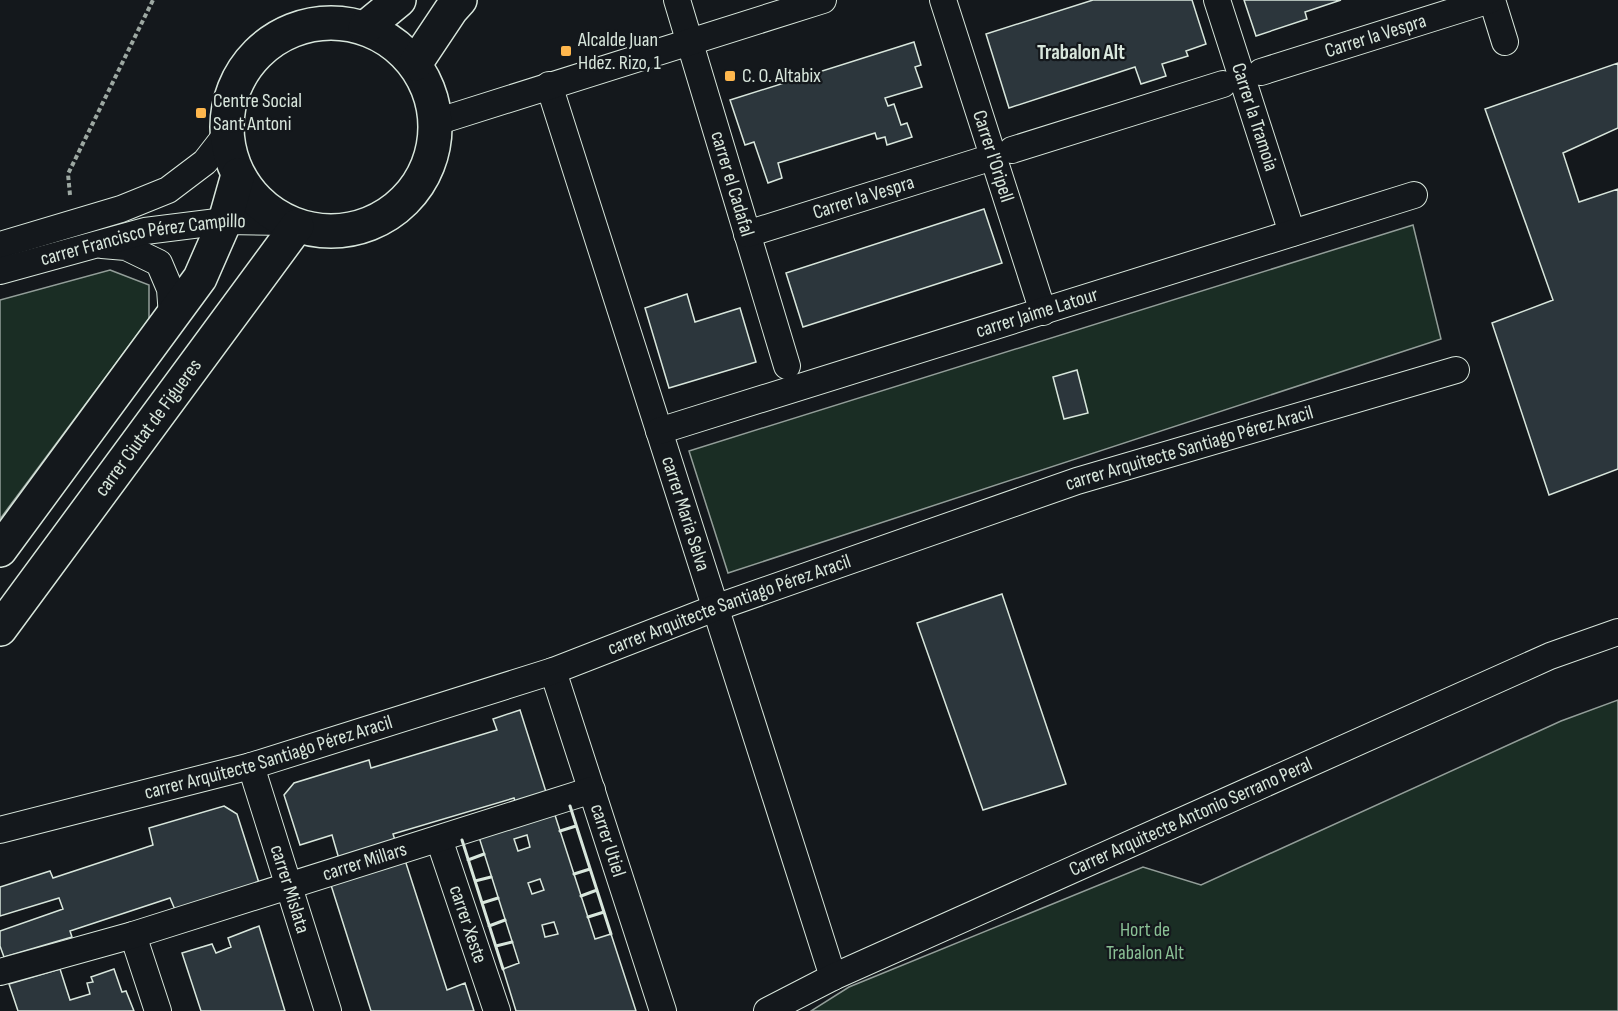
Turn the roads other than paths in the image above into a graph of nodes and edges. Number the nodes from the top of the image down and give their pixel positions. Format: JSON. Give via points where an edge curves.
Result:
{"nodes":[{"id":1,"x":399,"y":0,"type":"edge"},
{"id":2,"x":460,"y":0,"type":"edge"},
{"id":3,"x":677,"y":0,"type":"edge"},
{"id":4,"x":823,"y":0,"type":"edge"},
{"id":5,"x":944,"y":0,"type":"edge"},
{"id":6,"x":1217,"y":0,"type":"edge"},
{"id":7,"x":1491,"y":0,"type":"edge"},
{"id":8,"x":365,"y":28,"type":"junction"},
{"id":9,"x":690,"y":42,"type":"junction"},
{"id":10,"x":1505,"y":42,"type":"dead end"},
{"id":11,"x":415,"y":64,"type":"junction"},
{"id":12,"x":1261,"y":72,"type":"dead end"},
{"id":13,"x":1223,"y":84,"type":"dead end"},
{"id":14,"x":549,"y":85,"type":"junction"},
{"id":15,"x":436,"y":122,"type":"junction"},
{"id":16,"x":226,"y":135,"type":"junction"},
{"id":17,"x":1012,"y":150,"type":"dead end"},
{"id":18,"x":980,"y":161,"type":"dead end"},
{"id":19,"x":238,"y":175,"type":"junction"},
{"id":20,"x":1414,"y":195,"type":"dead end"},
{"id":21,"x":225,"y":221,"type":"junction"},
{"id":22,"x":292,"y":224,"type":"junction"},
{"id":23,"x":1292,"y":233,"type":"junction"},
{"id":24,"x":747,"y":234,"type":"junction"},
{"id":25,"x":0,"y":245,"type":"edge"},
{"id":26,"x":90,"y":245,"type":"junction"},
{"id":27,"x":0,"y":271,"type":"edge"},
{"id":28,"x":1043,"y":312,"type":"junction"},
{"id":29,"x":172,"y":316,"type":"junction"},
{"id":30,"x":787,"y":366,"type":"dead end"},
{"id":31,"x":1456,"y":370,"type":"dead end"},
{"id":32,"x":659,"y":431,"type":"junction"},
{"id":33,"x":0,"y":550,"type":"edge"},
{"id":34,"x":715,"y":608,"type":"junction"},
{"id":35,"x":0,"y":629,"type":"edge"},
{"id":36,"x":1618,"y":632,"type":"edge"},
{"id":37,"x":553,"y":670,"type":"junction"},
{"id":38,"x":251,"y":766,"type":"junction"},
{"id":39,"x":592,"y":790,"type":"junction"},
{"id":40,"x":0,"y":830,"type":"edge"},
{"id":41,"x":439,"y":839,"type":"junction"},
{"id":42,"x":289,"y":887,"type":"junction"},
{"id":43,"x":133,"y":935,"type":"junction"},
{"id":44,"x":0,"y":972,"type":"edge"},
{"id":45,"x":833,"y":977,"type":"junction"},
{"id":46,"x":158,"y":1011,"type":"edge"},
{"id":47,"x":328,"y":1011,"type":"edge"},
{"id":48,"x":497,"y":1011,"type":"edge"},
{"id":49,"x":663,"y":1011,"type":"edge"},
{"id":50,"x":767,"y":1011,"type":"edge"}],
"edges":[{"from":1,"to":8,"type":"main road"},
{"from":2,"to":11,"type":"main road"},
{"from":3,"to":9,"type":"street","name":"carrer el Cadafal"},
{"from":4,"to":9,"type":"street"},
{"from":5,"to":28,"type":"street","name":"Carrer l'Oripell"},
{"from":6,"to":23,"type":"street","name":"Carrer la Tramoia"},
{"from":7,"to":10,"type":"street"},
{"from":7,"to":12,"type":"street","name":"Carrer la Vespra"},
{"from":8,"to":11,"type":"main road","via":[[394,43]]},
{"from":8,"to":16,"type":"main road","via":[[332,22],[291,30],[263,47],[238,77],[226,118]]},
{"from":9,"to":14,"type":"street"},
{"from":9,"to":24,"type":"street","name":"carrer el Cadafal"},
{"from":11,"to":15,"type":"main road","via":[[434,105]]},
{"from":13,"to":17,"type":"street"},
{"from":14,"to":15,"type":"street"},
{"from":14,"to":32,"type":"street","name":"carrer Maria Selva"},
{"from":15,"to":22,"type":"main road","via":[[428,166],[414,191],[391,213],[352,230],[325,231]]},
{"from":16,"to":19,"type":"main road"},
{"from":16,"to":25,"type":"street","name":"carrer Francisco Pérez Campillo","via":[[205,162],[168,190],[121,210]]},
{"from":18,"to":24,"type":"street","name":"Carrer la Vespra"},
{"from":19,"to":21,"type":"main road"},
{"from":19,"to":22,"type":"main road","via":[[266,208]]},
{"from":20,"to":23,"type":"street","name":"carrer Jaime Latour"},
{"from":21,"to":22,"type":"street","name":"carrer Francisco Pérez Campillo"},
{"from":21,"to":26,"type":"street","name":"carrer Francisco Pérez Campillo","via":[[145,231]]},
{"from":21,"to":29,"type":"main road","via":[[200,278]]},
{"from":22,"to":35,"type":"main road","name":"carrer Ciutat de Figueres"},
{"from":23,"to":28,"type":"street","name":"carrer Jaime Latour"},
{"from":24,"to":30,"type":"street","name":"carrer el Cadafal"},
{"from":26,"to":27,"type":"street","name":"carrer Francisco Pérez Campillo"},
{"from":26,"to":29,"type":"street","via":[[126,247],[159,263],[170,289]]},
{"from":28,"to":32,"type":"street","name":"carrer Jaime Latour"},
{"from":29,"to":33,"type":"main road"},
{"from":31,"to":34,"type":"street","name":"carrer Arquitecte Santiago Pérez Aracil","via":[[1077,481]]},
{"from":32,"to":34,"type":"street","name":"carrer Maria Selva"},
{"from":34,"to":37,"type":"street","name":"carrer Arquitecte Santiago Pérez Aracil"},
{"from":34,"to":45,"type":"street","name":"carrer Maria Selva"},
{"from":36,"to":45,"type":"street","name":"Carrer Arquitecte Antonio Serrano Peral","via":[[1528,665]]},
{"from":37,"to":38,"type":"street","name":"carrer Arquitecte Santiago Pérez Aracil"},
{"from":37,"to":39,"type":"street","name":"carrer Utiel"},
{"from":38,"to":40,"type":"street","name":"carrer Arquitecte Santiago Pérez Aracil"},
{"from":38,"to":42,"type":"street","name":"carrer Mislata"},
{"from":39,"to":41,"type":"street","name":"carrer Millars"},
{"from":39,"to":49,"type":"street","name":"carrer Utiel"},
{"from":41,"to":42,"type":"street","name":"carrer Millars"},
{"from":41,"to":48,"type":"street","name":"carrer Xeste"},
{"from":42,"to":43,"type":"street","name":"carrer Millars"},
{"from":42,"to":47,"type":"street","name":"carrer Mislata"},
{"from":43,"to":44,"type":"street","name":"carrer Millars"},
{"from":43,"to":46,"type":"street"},
{"from":45,"to":50,"type":"street","name":"Carrer Arquitecte Antonio Serrano Peral"}]}
